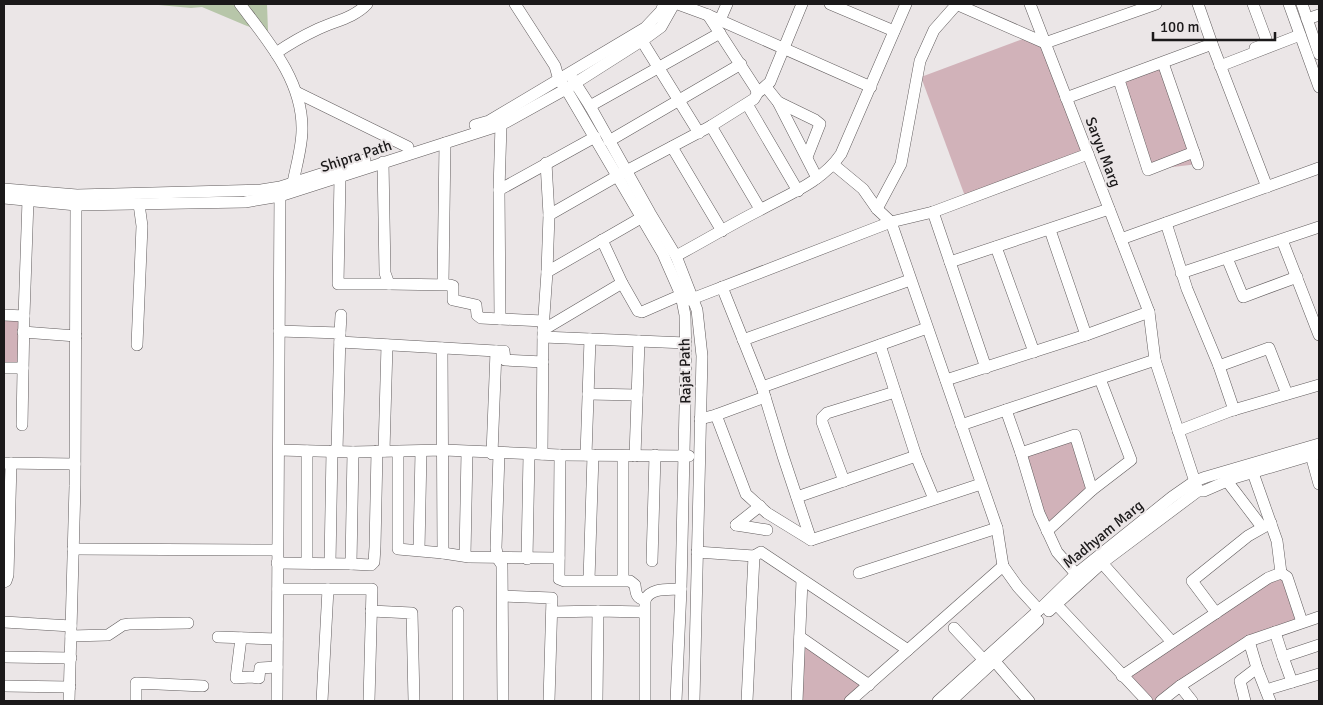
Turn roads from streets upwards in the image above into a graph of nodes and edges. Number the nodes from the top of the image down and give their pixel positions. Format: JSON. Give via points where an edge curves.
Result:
{"nodes":[{"id":1,"x":240,"y":4,"type":"edge"},
{"id":2,"x":367,"y":4,"type":"edge"},
{"id":3,"x":515,"y":4,"type":"edge"},
{"id":4,"x":664,"y":4,"type":"edge"},
{"id":5,"x":674,"y":4,"type":"edge"},
{"id":6,"x":678,"y":4,"type":"edge"},
{"id":7,"x":727,"y":4,"type":"edge"},
{"id":8,"x":802,"y":4,"type":"edge"},
{"id":9,"x":830,"y":4,"type":"edge"},
{"id":10,"x":906,"y":4,"type":"edge"},
{"id":11,"x":956,"y":4,"type":"edge"},
{"id":12,"x":1030,"y":4,"type":"edge"},
{"id":13,"x":1156,"y":4,"type":"edge"},
{"id":14,"x":1198,"y":4,"type":"edge"},
{"id":15,"x":1253,"y":4,"type":"edge"},
{"id":16,"x":1289,"y":4,"type":"edge"},
{"id":17,"x":1302,"y":4,"type":"edge"},
{"id":18,"x":708,"y":15,"type":"junction"},
{"id":19,"x":1319,"y":15,"type":"edge"},
{"id":20,"x":1307,"y":19,"type":"junction"},
{"id":21,"x":720,"y":20,"type":"junction"},
{"id":22,"x":894,"y":31,"type":"junction"},
{"id":23,"x":720,"y":33,"type":"junction"},
{"id":24,"x":1300,"y":35,"type":"junction"},
{"id":25,"x":642,"y":41,"type":"junction"},
{"id":26,"x":1045,"y":43,"type":"junction"},
{"id":27,"x":1212,"y":44,"type":"junction"},
{"id":28,"x":784,"y":48,"type":"junction"},
{"id":29,"x":273,"y":49,"type":"junction"},
{"id":30,"x":1319,"y":54,"type":"edge"},
{"id":31,"x":1233,"y":57,"type":"dead end"},
{"id":32,"x":1163,"y":63,"type":"junction"},
{"id":33,"x":741,"y":64,"type":"junction"},
{"id":34,"x":1220,"y":66,"type":"junction"},
{"id":35,"x":658,"y":67,"type":"junction"},
{"id":36,"x":1118,"y":80,"type":"junction"},
{"id":37,"x":567,"y":81,"type":"junction"},
{"id":38,"x":871,"y":87,"type":"junction"},
{"id":39,"x":1319,"y":87,"type":"edge"},
{"id":40,"x":761,"y":90,"type":"junction"},
{"id":41,"x":298,"y":93,"type":"junction"},
{"id":42,"x":1066,"y":98,"type":"junction"},
{"id":43,"x":679,"y":100,"type":"junction"},
{"id":44,"x":778,"y":102,"type":"junction"},
{"id":45,"x":747,"y":104,"type":"junction"},
{"id":46,"x":590,"y":106,"type":"junction"},
{"id":47,"x":501,"y":125,"type":"junction"},
{"id":48,"x":712,"y":126,"type":"junction"},
{"id":49,"x":699,"y":133,"type":"junction"},
{"id":50,"x":595,"y":137,"type":"junction"},
{"id":51,"x":609,"y":141,"type":"junction"},
{"id":52,"x":444,"y":143,"type":"junction"},
{"id":53,"x":408,"y":146,"type":"junction"},
{"id":54,"x":672,"y":147,"type":"junction"},
{"id":55,"x":1194,"y":152,"type":"junction"},
{"id":56,"x":1088,"y":154,"type":"junction"},
{"id":57,"x":807,"y":157,"type":"junction"},
{"id":58,"x":383,"y":162,"type":"junction"},
{"id":59,"x":546,"y":163,"type":"junction"},
{"id":60,"x":1198,"y":164,"type":"dead end"},
{"id":61,"x":834,"y":165,"type":"junction"},
{"id":62,"x":1319,"y":168,"type":"edge"},
{"id":63,"x":622,"y":174,"type":"junction"},
{"id":64,"x":340,"y":177,"type":"junction"},
{"id":65,"x":817,"y":178,"type":"junction"},
{"id":66,"x":293,"y":183,"type":"junction"},
{"id":67,"x":1266,"y":187,"type":"junction"},
{"id":68,"x":4,"y":189,"type":"edge"},
{"id":69,"x":499,"y":190,"type":"junction"},
{"id":70,"x":798,"y":191,"type":"junction"},
{"id":71,"x":280,"y":192,"type":"junction"},
{"id":72,"x":4,"y":198,"type":"edge"},
{"id":73,"x":28,"y":200,"type":"junction"},
{"id":74,"x":139,"y":204,"type":"junction"},
{"id":75,"x":76,"y":206,"type":"junction"},
{"id":76,"x":1109,"y":209,"type":"junction"},
{"id":77,"x":760,"y":210,"type":"junction"},
{"id":78,"x":877,"y":210,"type":"junction"},
{"id":79,"x":932,"y":212,"type":"junction"},
{"id":80,"x":549,"y":215,"type":"junction"},
{"id":81,"x":645,"y":215,"type":"junction"},
{"id":82,"x":891,"y":222,"type":"junction"},
{"id":83,"x":1166,"y":223,"type":"junction"},
{"id":84,"x":1319,"y":227,"type":"edge"},
{"id":85,"x":1050,"y":230,"type":"junction"},
{"id":86,"x":722,"y":231,"type":"junction"},
{"id":87,"x":1121,"y":239,"type":"junction"},
{"id":88,"x":602,"y":240,"type":"junction"},
{"id":89,"x":1282,"y":240,"type":"junction"},
{"id":90,"x":996,"y":247,"type":"junction"},
{"id":91,"x":676,"y":256,"type":"junction"},
{"id":92,"x":1227,"y":258,"type":"junction"},
{"id":93,"x":950,"y":262,"type":"junction"},
{"id":94,"x":548,"y":272,"type":"junction"},
{"id":95,"x":1181,"y":273,"type":"junction"},
{"id":96,"x":1297,"y":277,"type":"junction"},
{"id":97,"x":910,"y":280,"type":"junction"},
{"id":98,"x":622,"y":283,"type":"junction"},
{"id":99,"x":389,"y":284,"type":"junction"},
{"id":100,"x":443,"y":284,"type":"junction"},
{"id":101,"x":722,"y":287,"type":"junction"},
{"id":102,"x":682,"y":298,"type":"junction"},
{"id":103,"x":694,"y":299,"type":"junction"},
{"id":104,"x":1149,"y":312,"type":"junction"},
{"id":105,"x":4,"y":315,"type":"edge"},
{"id":106,"x":341,"y":315,"type":"dead end"},
{"id":107,"x":24,"y":316,"type":"junction"},
{"id":108,"x":500,"y":320,"type":"junction"},
{"id":109,"x":927,"y":328,"type":"junction"},
{"id":110,"x":543,"y":330,"type":"junction"},
{"id":111,"x":279,"y":331,"type":"junction"},
{"id":112,"x":23,"y":332,"type":"junction"},
{"id":113,"x":1086,"y":335,"type":"junction"},
{"id":114,"x":76,"y":336,"type":"junction"},
{"id":115,"x":1319,"y":336,"type":"edge"},
{"id":116,"x":340,"y":337,"type":"junction"},
{"id":117,"x":590,"y":339,"type":"junction"},
{"id":118,"x":743,"y":340,"type":"junction"},
{"id":119,"x":639,"y":341,"type":"junction"},
{"id":120,"x":686,"y":343,"type":"junction"},
{"id":121,"x":137,"y":344,"type":"dead end"},
{"id":122,"x":387,"y":345,"type":"junction"},
{"id":123,"x":880,"y":345,"type":"junction"},
{"id":124,"x":442,"y":348,"type":"junction"},
{"id":125,"x":496,"y":351,"type":"junction"},
{"id":126,"x":1034,"y":352,"type":"junction"},
{"id":127,"x":1155,"y":360,"type":"junction"},
{"id":128,"x":543,"y":362,"type":"junction"},
{"id":129,"x":1219,"y":366,"type":"junction"},
{"id":130,"x":4,"y":368,"type":"edge"},
{"id":131,"x":23,"y":368,"type":"junction"},
{"id":132,"x":986,"y":368,"type":"junction"},
{"id":133,"x":1100,"y":379,"type":"junction"},
{"id":134,"x":946,"y":380,"type":"junction"},
{"id":135,"x":1319,"y":385,"type":"edge"},
{"id":136,"x":764,"y":392,"type":"junction"},
{"id":137,"x":895,"y":392,"type":"junction"},
{"id":138,"x":588,"y":394,"type":"junction"},
{"id":139,"x":1287,"y":394,"type":"junction"},
{"id":140,"x":637,"y":395,"type":"junction"},
{"id":141,"x":1006,"y":410,"type":"junction"},
{"id":142,"x":1234,"y":410,"type":"junction"},
{"id":143,"x":716,"y":415,"type":"junction"},
{"id":144,"x":700,"y":419,"type":"junction"},
{"id":145,"x":22,"y":425,"type":"dead end"},
{"id":146,"x":961,"y":425,"type":"junction"},
{"id":147,"x":1178,"y":431,"type":"junction"},
{"id":148,"x":1319,"y":444,"type":"edge"},
{"id":149,"x":279,"y":450,"type":"junction"},
{"id":150,"x":444,"y":450,"type":"junction"},
{"id":151,"x":307,"y":451,"type":"junction"},
{"id":152,"x":335,"y":451,"type":"junction"},
{"id":153,"x":381,"y":451,"type":"junction"},
{"id":154,"x":421,"y":451,"type":"junction"},
{"id":155,"x":353,"y":452,"type":"junction"},
{"id":156,"x":398,"y":452,"type":"junction"},
{"id":157,"x":467,"y":452,"type":"junction"},
{"id":158,"x":1022,"y":453,"type":"junction"},
{"id":159,"x":495,"y":454,"type":"junction"},
{"id":160,"x":542,"y":454,"type":"junction"},
{"id":161,"x":1315,"y":454,"type":"edge"},
{"id":162,"x":530,"y":455,"type":"junction"},
{"id":163,"x":560,"y":455,"type":"junction"},
{"id":164,"x":590,"y":455,"type":"junction"},
{"id":165,"x":655,"y":455,"type":"junction"},
{"id":166,"x":683,"y":455,"type":"junction"},
{"id":167,"x":629,"y":456,"type":"junction"},
{"id":168,"x":916,"y":456,"type":"junction"},
{"id":169,"x":700,"y":458,"type":"junction"},
{"id":170,"x":7,"y":463,"type":"edge"},
{"id":171,"x":75,"y":464,"type":"junction"},
{"id":172,"x":1253,"y":473,"type":"junction"},
{"id":173,"x":844,"y":481,"type":"junction"},
{"id":174,"x":1228,"y":481,"type":"junction"},
{"id":175,"x":981,"y":484,"type":"junction"},
{"id":176,"x":1319,"y":484,"type":"edge"},
{"id":177,"x":1197,"y":486,"type":"junction"},
{"id":178,"x":1092,"y":490,"type":"junction"},
{"id":179,"x":797,"y":498,"type":"junction"},
{"id":180,"x":934,"y":499,"type":"junction"},
{"id":181,"x":760,"y":506,"type":"junction"},
{"id":182,"x":1267,"y":525,"type":"junction"},
{"id":183,"x":997,"y":528,"type":"junction"},
{"id":184,"x":767,"y":530,"type":"dead end"},
{"id":185,"x":1047,"y":531,"type":"junction"},
{"id":186,"x":811,"y":540,"type":"junction"},
{"id":187,"x":375,"y":548,"type":"junction"},
{"id":188,"x":73,"y":549,"type":"junction"},
{"id":189,"x":398,"y":549,"type":"junction"},
{"id":190,"x":277,"y":550,"type":"junction"},
{"id":191,"x":419,"y":550,"type":"junction"},
{"id":192,"x":697,"y":552,"type":"junction"},
{"id":193,"x":444,"y":553,"type":"junction"},
{"id":194,"x":465,"y":556,"type":"junction"},
{"id":195,"x":754,"y":556,"type":"junction"},
{"id":196,"x":498,"y":558,"type":"junction"},
{"id":197,"x":527,"y":558,"type":"junction"},
{"id":198,"x":559,"y":558,"type":"junction"},
{"id":199,"x":652,"y":561,"type":"dead end"},
{"id":200,"x":307,"y":562,"type":"junction"},
{"id":201,"x":277,"y":563,"type":"junction"},
{"id":202,"x":330,"y":563,"type":"junction"},
{"id":203,"x":1102,"y":563,"type":"junction"},
{"id":204,"x":352,"y":564,"type":"junction"},
{"id":205,"x":1003,"y":566,"type":"junction"},
{"id":206,"x":859,"y":573,"type":"dead end"},
{"id":207,"x":1281,"y":573,"type":"junction"},
{"id":208,"x":1076,"y":574,"type":"junction"},
{"id":209,"x":589,"y":580,"type":"junction"},
{"id":210,"x":623,"y":580,"type":"junction"},
{"id":211,"x":802,"y":580,"type":"junction"},
{"id":212,"x":4,"y":582,"type":"edge"},
{"id":213,"x":278,"y":589,"type":"junction"},
{"id":214,"x":328,"y":589,"type":"junction"},
{"id":215,"x":681,"y":589,"type":"junction"},
{"id":216,"x":503,"y":596,"type":"junction"},
{"id":217,"x":645,"y":600,"type":"junction"},
{"id":218,"x":1056,"y":604,"type":"junction"},
{"id":219,"x":1039,"y":610,"type":"junction"},
{"id":220,"x":371,"y":611,"type":"junction"},
{"id":221,"x":598,"y":611,"type":"junction"},
{"id":222,"x":458,"y":612,"type":"dead end"},
{"id":223,"x":552,"y":612,"type":"junction"},
{"id":224,"x":644,"y":612,"type":"junction"},
{"id":225,"x":1216,"y":613,"type":"junction"},
{"id":226,"x":1319,"y":617,"type":"edge"},
{"id":227,"x":4,"y":622,"type":"edge"},
{"id":228,"x":1302,"y":622,"type":"junction"},
{"id":229,"x":188,"y":623,"type":"dead end"},
{"id":230,"x":954,"y":628,"type":"dead end"},
{"id":231,"x":71,"y":631,"type":"junction"},
{"id":232,"x":1275,"y":632,"type":"junction"},
{"id":233,"x":218,"y":637,"type":"dead end"},
{"id":234,"x":800,"y":637,"type":"junction"},
{"id":235,"x":241,"y":638,"type":"junction"},
{"id":236,"x":277,"y":639,"type":"junction"},
{"id":237,"x":1249,"y":641,"type":"junction"},
{"id":238,"x":1172,"y":642,"type":"junction"},
{"id":239,"x":1319,"y":646,"type":"edge"},
{"id":240,"x":908,"y":650,"type":"junction"},
{"id":241,"x":4,"y":656,"type":"edge"},
{"id":242,"x":1283,"y":656,"type":"junction"},
{"id":243,"x":71,"y":658,"type":"junction"},
{"id":244,"x":989,"y":658,"type":"junction"},
{"id":245,"x":277,"y":667,"type":"junction"},
{"id":246,"x":1257,"y":668,"type":"junction"},
{"id":247,"x":1319,"y":674,"type":"edge"},
{"id":248,"x":1122,"y":676,"type":"junction"},
{"id":249,"x":1292,"y":682,"type":"junction"},
{"id":250,"x":869,"y":685,"type":"junction"},
{"id":251,"x":4,"y":686,"type":"edge"},
{"id":252,"x":203,"y":686,"type":"dead end"},
{"id":253,"x":1180,"y":686,"type":"junction"},
{"id":254,"x":70,"y":687,"type":"junction"},
{"id":255,"x":1268,"y":696,"type":"edge"},
{"id":256,"x":957,"y":699,"type":"edge"},
{"id":257,"x":70,"y":701,"type":"edge"},
{"id":258,"x":136,"y":701,"type":"edge"},
{"id":259,"x":277,"y":701,"type":"edge"},
{"id":260,"x":322,"y":701,"type":"edge"},
{"id":261,"x":369,"y":701,"type":"edge"},
{"id":262,"x":414,"y":701,"type":"edge"},
{"id":263,"x":458,"y":701,"type":"edge"},
{"id":264,"x":503,"y":701,"type":"edge"},
{"id":265,"x":549,"y":701,"type":"edge"},
{"id":266,"x":597,"y":701,"type":"edge"},
{"id":267,"x":645,"y":701,"type":"edge"},
{"id":268,"x":676,"y":701,"type":"edge"},
{"id":269,"x":694,"y":701,"type":"edge"},
{"id":270,"x":747,"y":701,"type":"edge"},
{"id":271,"x":797,"y":701,"type":"edge"},
{"id":272,"x":850,"y":701,"type":"edge"},
{"id":273,"x":938,"y":701,"type":"edge"},
{"id":274,"x":1029,"y":701,"type":"edge"},
{"id":275,"x":1147,"y":701,"type":"edge"},
{"id":276,"x":1160,"y":701,"type":"edge"},
{"id":277,"x":1192,"y":701,"type":"edge"},
{"id":278,"x":1245,"y":701,"type":"edge"}],
"edges":[{"from":1,"to":29,"type":"street"},
{"from":2,"to":29,"type":"street","via":[[350,16]]},
{"from":3,"to":37,"type":"street"},
{"from":4,"to":37,"type":"street","name":"Shipra Path","via":[[645,28]]},
{"from":5,"to":25,"type":"street","name":"Shipra Path","via":[[661,27]]},
{"from":6,"to":18,"type":"street"},
{"from":7,"to":21,"type":"street"},
{"from":8,"to":28,"type":"street"},
{"from":9,"to":22,"type":"street"},
{"from":10,"to":22,"type":"street"},
{"from":11,"to":26,"type":"street"},
{"from":11,"to":78,"type":"street","via":[[934,30],[920,61],[901,164]]},
{"from":12,"to":26,"type":"street","name":"Saryu Marg"},
{"from":13,"to":26,"type":"street"},
{"from":14,"to":27,"type":"street"},
{"from":15,"to":31,"type":"street","via":[[1266,39],[1263,45]]},
{"from":16,"to":24,"type":"street"},
{"from":17,"to":20,"type":"street"},
{"from":18,"to":21,"type":"street"},
{"from":18,"to":23,"type":"street"},
{"from":19,"to":20,"type":"street"},
{"from":20,"to":30,"type":"street"},
{"from":21,"to":28,"type":"street"},
{"from":22,"to":38,"type":"street"},
{"from":23,"to":33,"type":"street"},
{"from":23,"to":35,"type":"street"},
{"from":24,"to":34,"type":"street"},
{"from":24,"to":39,"type":"street"},
{"from":25,"to":35,"type":"street"},
{"from":25,"to":37,"type":"street","name":"Shipra Path"},
{"from":26,"to":42,"type":"street","name":"Saryu Marg"},
{"from":27,"to":32,"type":"street"},
{"from":27,"to":34,"type":"street"},
{"from":28,"to":38,"type":"street"},
{"from":28,"to":40,"type":"street","via":[[772,77]]},
{"from":29,"to":41,"type":"street"},
{"from":32,"to":36,"type":"street"},
{"from":32,"to":55,"type":"street"},
{"from":33,"to":40,"type":"street","via":[[756,89]]},
{"from":33,"to":43,"type":"street"},
{"from":34,"to":67,"type":"street"},
{"from":35,"to":43,"type":"street"},
{"from":35,"to":46,"type":"street"},
{"from":36,"to":42,"type":"street"},
{"from":36,"to":55,"type":"street","via":[[1148,170]]},
{"from":37,"to":46,"type":"street","name":"Rajat Path"},
{"from":37,"to":47,"type":"street","name":"Shipra Path"},
{"from":37,"to":50,"type":"street","name":"Rajat Path"},
{"from":37,"to":53,"type":"street","name":"Shipra Path","via":[[489,121]]},
{"from":38,"to":61,"type":"street"},
{"from":40,"to":44,"type":"street"},
{"from":40,"to":45,"type":"street"},
{"from":41,"to":53,"type":"street"},
{"from":41,"to":66,"type":"street","via":[[302,129]]},
{"from":42,"to":56,"type":"street","name":"Saryu Marg"},
{"from":43,"to":49,"type":"street"},
{"from":43,"to":51,"type":"street"},
{"from":44,"to":57,"type":"street"},
{"from":44,"to":57,"type":"street","via":[[820,124]]},
{"from":45,"to":48,"type":"street"},
{"from":45,"to":70,"type":"street"},
{"from":46,"to":51,"type":"street","name":"Rajat Path"},
{"from":47,"to":52,"type":"street","name":"Shipra Path"},
{"from":47,"to":69,"type":"street"},
{"from":48,"to":49,"type":"street"},
{"from":48,"to":77,"type":"street"},
{"from":49,"to":54,"type":"street"},
{"from":50,"to":59,"type":"street"},
{"from":50,"to":63,"type":"street","name":"Rajat Path"},
{"from":51,"to":63,"type":"street","name":"Rajat Path"},
{"from":52,"to":58,"type":"street","name":"Shipra Path"},
{"from":52,"to":100,"type":"street"},
{"from":53,"to":66,"type":"street","name":"Shipra Path"},
{"from":54,"to":63,"type":"street"},
{"from":54,"to":86,"type":"street"},
{"from":55,"to":60,"type":"street"},
{"from":56,"to":76,"type":"street","name":"Saryu Marg"},
{"from":56,"to":79,"type":"street"},
{"from":57,"to":65,"type":"street"},
{"from":58,"to":64,"type":"street","name":"Shipra Path"},
{"from":58,"to":99,"type":"street","via":[[385,273]]},
{"from":59,"to":69,"type":"street"},
{"from":59,"to":80,"type":"street"},
{"from":61,"to":65,"type":"street"},
{"from":61,"to":78,"type":"street","via":[[863,188]]},
{"from":62,"to":67,"type":"street"},
{"from":63,"to":80,"type":"street"},
{"from":63,"to":81,"type":"street","name":"Rajat Path"},
{"from":64,"to":71,"type":"street","name":"Shipra Path"},
{"from":64,"to":99,"type":"street","via":[[338,284]]},
{"from":65,"to":70,"type":"street"},
{"from":66,"to":71,"type":"street","name":"Shipra Path"},
{"from":67,"to":83,"type":"street"},
{"from":68,"to":71,"type":"street","name":"Shipra Path","via":[[77,195]]},
{"from":69,"to":108,"type":"street"},
{"from":70,"to":77,"type":"street"},
{"from":71,"to":74,"type":"street","name":"Shipra Path","via":[[245,202]]},
{"from":71,"to":111,"type":"street"},
{"from":72,"to":73,"type":"street","name":"Shipra Path"},
{"from":73,"to":75,"type":"street","name":"Shipra Path"},
{"from":73,"to":107,"type":"street"},
{"from":74,"to":75,"type":"street","name":"Shipra Path"},
{"from":74,"to":121,"type":"street","via":[[142,226]]},
{"from":75,"to":114,"type":"street"},
{"from":76,"to":85,"type":"street"},
{"from":76,"to":87,"type":"street","name":"Saryu Marg"},
{"from":77,"to":86,"type":"street"},
{"from":78,"to":82,"type":"street"},
{"from":79,"to":82,"type":"street"},
{"from":79,"to":93,"type":"street"},
{"from":80,"to":94,"type":"street"},
{"from":81,"to":88,"type":"street"},
{"from":81,"to":91,"type":"street","name":"Rajat Path","via":[[667,238]]},
{"from":81,"to":102,"type":"street","name":"Rajat Path"},
{"from":82,"to":97,"type":"street"},
{"from":82,"to":101,"type":"street"},
{"from":83,"to":87,"type":"street"},
{"from":83,"to":95,"type":"street"},
{"from":84,"to":89,"type":"street"},
{"from":85,"to":90,"type":"street"},
{"from":85,"to":113,"type":"street"},
{"from":86,"to":91,"type":"street"},
{"from":87,"to":104,"type":"street","name":"Saryu Marg"},
{"from":88,"to":94,"type":"street"},
{"from":88,"to":98,"type":"street"},
{"from":89,"to":92,"type":"street"},
{"from":89,"to":96,"type":"street"},
{"from":90,"to":93,"type":"street"},
{"from":90,"to":126,"type":"street"},
{"from":91,"to":103,"type":"street","name":"Rajat Path"},
{"from":92,"to":95,"type":"street"},
{"from":92,"to":96,"type":"street","via":[[1243,298]]},
{"from":93,"to":132,"type":"street"},
{"from":94,"to":110,"type":"street"},
{"from":95,"to":129,"type":"street"},
{"from":96,"to":115,"type":"street"},
{"from":97,"to":109,"type":"street"},
{"from":97,"to":118,"type":"street"},
{"from":98,"to":102,"type":"street","via":[[640,312]]},
{"from":98,"to":110,"type":"street"},
{"from":99,"to":100,"type":"street"},
{"from":100,"to":108,"type":"street","via":[[453,286],[455,301],[476,305],[479,317]]},
{"from":101,"to":103,"type":"street"},
{"from":101,"to":118,"type":"street"},
{"from":102,"to":103,"type":"street"},
{"from":102,"to":120,"type":"street","name":"Rajat Path"},
{"from":103,"to":144,"type":"street","name":"Rajat Path","via":[[702,356]]},
{"from":104,"to":113,"type":"street"},
{"from":104,"to":127,"type":"street","name":"Saryu Marg"},
{"from":105,"to":107,"type":"street"},
{"from":106,"to":116,"type":"street"},
{"from":107,"to":112,"type":"street"},
{"from":108,"to":110,"type":"street"},
{"from":109,"to":123,"type":"street"},
{"from":109,"to":134,"type":"street"},
{"from":110,"to":117,"type":"street"},
{"from":110,"to":128,"type":"street"},
{"from":111,"to":116,"type":"street"},
{"from":111,"to":149,"type":"street"},
{"from":112,"to":114,"type":"street"},
{"from":112,"to":131,"type":"street"},
{"from":113,"to":126,"type":"street"},
{"from":114,"to":171,"type":"street"},
{"from":116,"to":122,"type":"street"},
{"from":116,"to":152,"type":"street"},
{"from":117,"to":119,"type":"street"},
{"from":117,"to":138,"type":"street"},
{"from":118,"to":136,"type":"street"},
{"from":119,"to":120,"type":"street"},
{"from":119,"to":140,"type":"street"},
{"from":120,"to":166,"type":"street","name":"Rajat Path"},
{"from":122,"to":124,"type":"street"},
{"from":122,"to":153,"type":"street"},
{"from":123,"to":136,"type":"street"},
{"from":123,"to":137,"type":"street"},
{"from":124,"to":125,"type":"street"},
{"from":124,"to":150,"type":"street"},
{"from":125,"to":128,"type":"street","via":[[504,351],[505,360]]},
{"from":125,"to":159,"type":"street"},
{"from":126,"to":132,"type":"street"},
{"from":127,"to":133,"type":"street"},
{"from":127,"to":147,"type":"street","name":"Saryu Marg"},
{"from":128,"to":160,"type":"street"},
{"from":129,"to":139,"type":"street","via":[[1269,348]]},
{"from":129,"to":142,"type":"street"},
{"from":130,"to":131,"type":"street"},
{"from":131,"to":145,"type":"street"},
{"from":132,"to":134,"type":"street"},
{"from":133,"to":141,"type":"street"},
{"from":133,"to":178,"type":"street","via":[[1131,460]]},
{"from":134,"to":146,"type":"street"},
{"from":135,"to":139,"type":"street"},
{"from":136,"to":143,"type":"street"},
{"from":136,"to":179,"type":"street"},
{"from":137,"to":168,"type":"street"},
{"from":137,"to":173,"type":"street","via":[[827,413],[822,418]]},
{"from":138,"to":140,"type":"street"},
{"from":138,"to":164,"type":"street"},
{"from":139,"to":142,"type":"street"},
{"from":140,"to":167,"type":"street"},
{"from":141,"to":146,"type":"street"},
{"from":141,"to":158,"type":"street"},
{"from":142,"to":147,"type":"street"},
{"from":143,"to":144,"type":"street"},
{"from":143,"to":181,"type":"street","via":[[746,494]]},
{"from":144,"to":169,"type":"street","name":"Rajat Path"},
{"from":146,"to":175,"type":"street"},
{"from":147,"to":177,"type":"street","name":"Saryu Marg"},
{"from":148,"to":177,"type":"street","name":"Madhyam Marg"},
{"from":149,"to":151,"type":"street"},
{"from":149,"to":190,"type":"street"},
{"from":150,"to":154,"type":"street"},
{"from":150,"to":157,"type":"street"},
{"from":150,"to":193,"type":"street"},
{"from":151,"to":152,"type":"street"},
{"from":151,"to":200,"type":"street"},
{"from":152,"to":155,"type":"street"},
{"from":152,"to":202,"type":"street"},
{"from":153,"to":155,"type":"street"},
{"from":153,"to":156,"type":"street"},
{"from":153,"to":187,"type":"street"},
{"from":154,"to":156,"type":"street"},
{"from":154,"to":191,"type":"street"},
{"from":155,"to":204,"type":"street"},
{"from":156,"to":189,"type":"street"},
{"from":157,"to":159,"type":"street"},
{"from":157,"to":194,"type":"street"},
{"from":158,"to":178,"type":"street","via":[[1076,435]]},
{"from":158,"to":185,"type":"street","via":[[1036,505]]},
{"from":159,"to":162,"type":"street"},
{"from":159,"to":196,"type":"street"},
{"from":160,"to":162,"type":"street"},
{"from":160,"to":163,"type":"street"},
{"from":161,"to":172,"type":"street","name":"Madhyam Marg"},
{"from":161,"to":176,"type":"street"},
{"from":162,"to":197,"type":"street"},
{"from":163,"to":164,"type":"street"},
{"from":163,"to":198,"type":"street"},
{"from":164,"to":167,"type":"street"},
{"from":164,"to":209,"type":"street"},
{"from":165,"to":166,"type":"street"},
{"from":165,"to":167,"type":"street"},
{"from":165,"to":199,"type":"street"},
{"from":166,"to":169,"type":"street"},
{"from":166,"to":215,"type":"street","name":"Rajat Path"},
{"from":167,"to":210,"type":"street"},
{"from":168,"to":173,"type":"street"},
{"from":168,"to":180,"type":"street"},
{"from":169,"to":192,"type":"street","name":"Rajat Path"},
{"from":170,"to":171,"type":"street"},
{"from":170,"to":212,"type":"street","via":[[8,575]]},
{"from":171,"to":188,"type":"street"},
{"from":172,"to":174,"type":"street","name":"Madhyam Marg"},
{"from":172,"to":182,"type":"street"},
{"from":173,"to":179,"type":"street"},
{"from":174,"to":177,"type":"street","name":"Madhyam Marg","via":[[1204,491]]},
{"from":174,"to":182,"type":"street"},
{"from":175,"to":180,"type":"street"},
{"from":175,"to":183,"type":"street"},
{"from":177,"to":203,"type":"street","name":"Madhyam Marg"},
{"from":177,"to":208,"type":"street","name":"Madhyam Marg","via":[[1172,497]]},
{"from":178,"to":185,"type":"street"},
{"from":179,"to":186,"type":"street"},
{"from":180,"to":186,"type":"street"},
{"from":181,"to":184,"type":"street","via":[[736,526]]},
{"from":181,"to":186,"type":"street"},
{"from":182,"to":207,"type":"street","via":[[1278,541]]},
{"from":182,"to":225,"type":"street","via":[[1192,581]]},
{"from":183,"to":205,"type":"street"},
{"from":183,"to":206,"type":"street"},
{"from":185,"to":208,"type":"street","via":[[1057,552]]},
{"from":187,"to":189,"type":"street"},
{"from":187,"to":204,"type":"street","via":[[373,564]]},
{"from":188,"to":190,"type":"street"},
{"from":188,"to":231,"type":"street"},
{"from":189,"to":191,"type":"street"},
{"from":190,"to":201,"type":"street"},
{"from":191,"to":193,"type":"street"},
{"from":192,"to":195,"type":"street"},
{"from":192,"to":269,"type":"street","name":"Rajat Path"},
{"from":193,"to":194,"type":"street"},
{"from":194,"to":196,"type":"street"},
{"from":195,"to":211,"type":"street","via":[[761,552]]},
{"from":195,"to":270,"type":"street"},
{"from":196,"to":197,"type":"street"},
{"from":196,"to":216,"type":"street","via":[[502,566]]},
{"from":197,"to":198,"type":"street"},
{"from":198,"to":209,"type":"street","via":[[561,580]]},
{"from":200,"to":201,"type":"street"},
{"from":200,"to":202,"type":"street"},
{"from":201,"to":213,"type":"street"},
{"from":202,"to":204,"type":"street"},
{"from":203,"to":218,"type":"street","name":"Madhyam Marg"},
{"from":203,"to":238,"type":"street"},
{"from":205,"to":219,"type":"street"},
{"from":205,"to":240,"type":"street"},
{"from":207,"to":225,"type":"street","via":[[1268,578]]},
{"from":207,"to":228,"type":"street","via":[[1287,577]]},
{"from":208,"to":219,"type":"street","name":"Madhyam Marg"},
{"from":209,"to":210,"type":"street"},
{"from":210,"to":217,"type":"street","via":[[633,582],[639,599]]},
{"from":211,"to":234,"type":"street"},
{"from":211,"to":240,"type":"street"},
{"from":213,"to":214,"type":"street"},
{"from":213,"to":236,"type":"street"},
{"from":214,"to":220,"type":"street","via":[[372,589]]},
{"from":214,"to":260,"type":"street"},
{"from":215,"to":217,"type":"street","via":[[655,591]]},
{"from":215,"to":268,"type":"street","name":"Rajat Path"},
{"from":216,"to":223,"type":"street","via":[[552,598]]},
{"from":216,"to":264,"type":"street"},
{"from":217,"to":224,"type":"street"},
{"from":218,"to":244,"type":"street","name":"Madhyam Marg"},
{"from":218,"to":248,"type":"street"},
{"from":219,"to":244,"type":"street","name":"Madhyam Marg"},
{"from":220,"to":261,"type":"street"},
{"from":220,"to":262,"type":"street","via":[[412,613]]},
{"from":221,"to":223,"type":"street"},
{"from":221,"to":224,"type":"street"},
{"from":221,"to":266,"type":"street"},
{"from":222,"to":263,"type":"street"},
{"from":223,"to":265,"type":"street"},
{"from":224,"to":267,"type":"street"},
{"from":225,"to":238,"type":"street"},
{"from":226,"to":228,"type":"street"},
{"from":227,"to":231,"type":"street"},
{"from":228,"to":232,"type":"street"},
{"from":229,"to":231,"type":"street","via":[[129,624],[108,635]]},
{"from":230,"to":244,"type":"street"},
{"from":231,"to":243,"type":"street"},
{"from":232,"to":237,"type":"street"},
{"from":232,"to":242,"type":"street"},
{"from":233,"to":235,"type":"street"},
{"from":234,"to":250,"type":"street"},
{"from":234,"to":271,"type":"street"},
{"from":235,"to":236,"type":"street"},
{"from":235,"to":245,"type":"street","via":[[236,678],[259,678],[260,668]]},
{"from":236,"to":245,"type":"street"},
{"from":237,"to":246,"type":"street"},
{"from":237,"to":253,"type":"street"},
{"from":238,"to":248,"type":"street"},
{"from":239,"to":242,"type":"street"},
{"from":240,"to":250,"type":"street"},
{"from":241,"to":243,"type":"street"},
{"from":242,"to":249,"type":"street"},
{"from":243,"to":254,"type":"street"},
{"from":244,"to":256,"type":"street","name":"Madhyam Marg"},
{"from":244,"to":273,"type":"street","name":"Madhyam Marg"},
{"from":244,"to":274,"type":"street"},
{"from":245,"to":259,"type":"street"},
{"from":246,"to":255,"type":"street"},
{"from":246,"to":278,"type":"street","via":[[1240,681]]},
{"from":247,"to":249,"type":"street"},
{"from":248,"to":275,"type":"street"},
{"from":249,"to":255,"type":"street"},
{"from":250,"to":272,"type":"street"},
{"from":251,"to":254,"type":"street"},
{"from":252,"to":258,"type":"street","via":[[136,683]]},
{"from":253,"to":276,"type":"street"},
{"from":253,"to":277,"type":"street"},
{"from":254,"to":257,"type":"street"}]}
